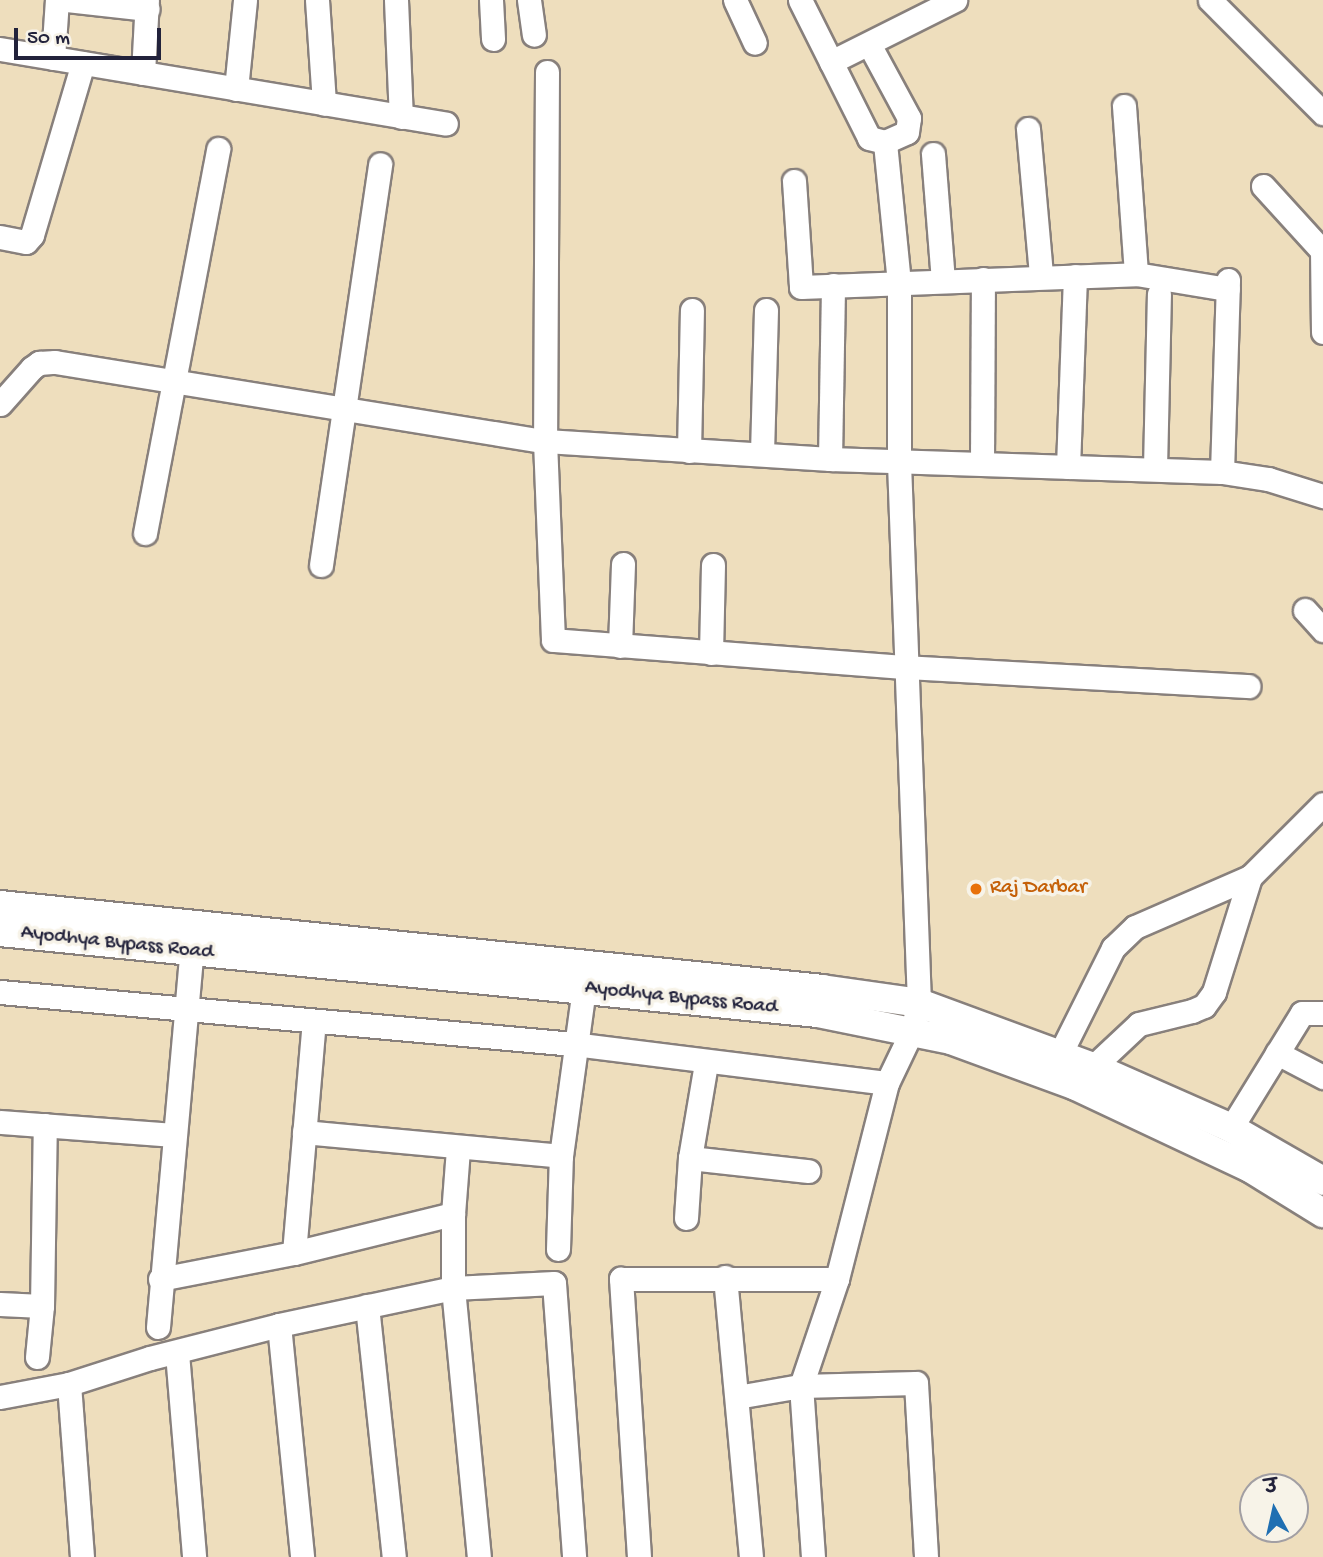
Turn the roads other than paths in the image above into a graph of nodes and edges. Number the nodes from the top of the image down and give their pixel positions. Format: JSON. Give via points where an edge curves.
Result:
{"nodes":[{"id":1,"x":57,"y":0,"type":"edge"},
{"id":2,"x":67,"y":0,"type":"edge"},
{"id":3,"x":246,"y":0,"type":"edge"},
{"id":4,"x":317,"y":0,"type":"edge"},
{"id":5,"x":396,"y":0,"type":"edge"},
{"id":6,"x":491,"y":0,"type":"edge"},
{"id":7,"x":529,"y":0,"type":"edge"},
{"id":8,"x":735,"y":0,"type":"edge"},
{"id":9,"x":800,"y":0,"type":"edge"},
{"id":10,"x":956,"y":0,"type":"edge"},
{"id":11,"x":1210,"y":0,"type":"edge"},
{"id":12,"x":147,"y":4,"type":"edge"},
{"id":13,"x":534,"y":34,"type":"dead end"},
{"id":14,"x":493,"y":39,"type":"dead end"},
{"id":15,"x":755,"y":43,"type":"dead end"},
{"id":16,"x":870,"y":44,"type":"junction"},
{"id":17,"x":0,"y":49,"type":"edge"},
{"id":18,"x":53,"y":58,"type":"junction"},
{"id":19,"x":831,"y":62,"type":"junction"},
{"id":20,"x":83,"y":63,"type":"junction"},
{"id":21,"x":547,"y":72,"type":"dead end"},
{"id":22,"x":143,"y":73,"type":"junction"},
{"id":23,"x":236,"y":89,"type":"junction"},
{"id":24,"x":324,"y":104,"type":"junction"},
{"id":25,"x":1124,"y":106,"type":"dead end"},
{"id":26,"x":1323,"y":113,"type":"edge"},
{"id":27,"x":401,"y":117,"type":"junction"},
{"id":28,"x":446,"y":124,"type":"dead end"},
{"id":29,"x":1028,"y":128,"type":"dead end"},
{"id":30,"x":885,"y":142,"type":"junction"},
{"id":31,"x":218,"y":149,"type":"dead end"},
{"id":32,"x":933,"y":154,"type":"dead end"},
{"id":33,"x":380,"y":164,"type":"dead end"},
{"id":34,"x":794,"y":181,"type":"dead end"},
{"id":35,"x":1263,"y":186,"type":"dead end"},
{"id":36,"x":0,"y":237,"type":"edge"},
{"id":37,"x":1322,"y":251,"type":"edge"},
{"id":38,"x":1136,"y":274,"type":"junction"},
{"id":39,"x":1041,"y":276,"type":"junction"},
{"id":40,"x":1075,"y":276,"type":"junction"},
{"id":41,"x":983,"y":279,"type":"junction"},
{"id":42,"x":943,"y":281,"type":"junction"},
{"id":43,"x":899,"y":283,"type":"junction"},
{"id":44,"x":833,"y":285,"type":"junction"},
{"id":45,"x":1159,"y":294,"type":"dead end"},
{"id":46,"x":692,"y":310,"type":"dead end"},
{"id":47,"x":766,"y":310,"type":"dead end"},
{"id":48,"x":1323,"y":332,"type":"edge"},
{"id":49,"x":174,"y":381,"type":"junction"},
{"id":50,"x":0,"y":404,"type":"edge"},
{"id":51,"x":344,"y":409,"type":"junction"},
{"id":52,"x":545,"y":441,"type":"junction"},
{"id":53,"x":689,"y":451,"type":"junction"},
{"id":54,"x":762,"y":453,"type":"junction"},
{"id":55,"x":830,"y":459,"type":"junction"},
{"id":56,"x":899,"y":462,"type":"junction"},
{"id":57,"x":982,"y":463,"type":"junction"},
{"id":58,"x":1068,"y":467,"type":"junction"},
{"id":59,"x":1155,"y":468,"type":"junction"},
{"id":60,"x":1222,"y":472,"type":"junction"},
{"id":61,"x":1323,"y":496,"type":"edge"},
{"id":62,"x":145,"y":533,"type":"dead end"},
{"id":63,"x":623,"y":564,"type":"dead end"},
{"id":64,"x":321,"y":565,"type":"dead end"},
{"id":65,"x":713,"y":565,"type":"dead end"},
{"id":66,"x":1305,"y":610,"type":"dead end"},
{"id":67,"x":1323,"y":630,"type":"edge"},
{"id":68,"x":620,"y":646,"type":"junction"},
{"id":69,"x":711,"y":653,"type":"junction"},
{"id":70,"x":905,"y":667,"type":"junction"},
{"id":71,"x":1248,"y":685,"type":"dead end"},
{"id":72,"x":1323,"y":804,"type":"edge"},
{"id":73,"x":1250,"y":877,"type":"junction"},
{"id":74,"x":0,"y":905,"type":"edge"},
{"id":75,"x":195,"y":925,"type":"junction"},
{"id":76,"x":0,"y":932,"type":"edge"},
{"id":77,"x":192,"y":953,"type":"junction"},
{"id":78,"x":584,"y":988,"type":"junction"},
{"id":79,"x":0,"y":992,"type":"edge"},
{"id":80,"x":919,"y":1003,"type":"junction"},
{"id":81,"x":185,"y":1009,"type":"junction"},
{"id":82,"x":1323,"y":1013,"type":"edge"},
{"id":83,"x":314,"y":1022,"type":"junction"},
{"id":84,"x":911,"y":1033,"type":"junction"},
{"id":85,"x":574,"y":1044,"type":"junction"},
{"id":86,"x":1277,"y":1053,"type":"junction"},
{"id":87,"x":1060,"y":1054,"type":"junction"},
{"id":88,"x":706,"y":1063,"type":"junction"},
{"id":89,"x":1093,"y":1067,"type":"junction"},
{"id":90,"x":1323,"y":1077,"type":"edge"},
{"id":91,"x":887,"y":1083,"type":"junction"},
{"id":92,"x":0,"y":1122,"type":"edge"},
{"id":93,"x":44,"y":1125,"type":"junction"},
{"id":94,"x":1231,"y":1128,"type":"junction"},
{"id":95,"x":304,"y":1132,"type":"junction"},
{"id":96,"x":173,"y":1135,"type":"junction"},
{"id":97,"x":458,"y":1149,"type":"junction"},
{"id":98,"x":561,"y":1156,"type":"junction"},
{"id":99,"x":690,"y":1158,"type":"junction"},
{"id":100,"x":808,"y":1171,"type":"dead end"},
{"id":101,"x":1323,"y":1181,"type":"edge"},
{"id":102,"x":1323,"y":1213,"type":"edge"},
{"id":103,"x":453,"y":1214,"type":"junction"},
{"id":104,"x":686,"y":1218,"type":"dead end"},
{"id":105,"x":558,"y":1249,"type":"dead end"},
{"id":106,"x":294,"y":1253,"type":"junction"},
{"id":107,"x":725,"y":1277,"type":"junction"},
{"id":108,"x":160,"y":1279,"type":"junction"},
{"id":109,"x":837,"y":1279,"type":"junction"},
{"id":110,"x":453,"y":1288,"type":"junction"},
{"id":111,"x":0,"y":1304,"type":"edge"},
{"id":112,"x":42,"y":1306,"type":"junction"},
{"id":113,"x":367,"y":1306,"type":"junction"},
{"id":114,"x":279,"y":1325,"type":"junction"},
{"id":115,"x":158,"y":1327,"type":"dead end"},
{"id":116,"x":177,"y":1353,"type":"junction"},
{"id":117,"x":37,"y":1357,"type":"dead end"},
{"id":118,"x":69,"y":1384,"type":"junction"},
{"id":119,"x":801,"y":1386,"type":"junction"},
{"id":120,"x":0,"y":1397,"type":"edge"},
{"id":121,"x":737,"y":1397,"type":"junction"},
{"id":122,"x":82,"y":1557,"type":"edge"},
{"id":123,"x":194,"y":1557,"type":"edge"},
{"id":124,"x":302,"y":1557,"type":"edge"},
{"id":125,"x":394,"y":1557,"type":"edge"},
{"id":126,"x":479,"y":1557,"type":"edge"},
{"id":127,"x":574,"y":1557,"type":"edge"},
{"id":128,"x":639,"y":1557,"type":"edge"},
{"id":129,"x":751,"y":1557,"type":"edge"},
{"id":130,"x":813,"y":1557,"type":"edge"},
{"id":131,"x":926,"y":1557,"type":"edge"}],
"edges":[{"from":1,"to":18,"type":"street"},
{"from":2,"to":12,"type":"street"},
{"from":3,"to":23,"type":"street"},
{"from":4,"to":24,"type":"street"},
{"from":5,"to":27,"type":"street"},
{"from":6,"to":14,"type":"street"},
{"from":7,"to":13,"type":"street"},
{"from":8,"to":15,"type":"street"},
{"from":9,"to":19,"type":"street"},
{"from":10,"to":16,"type":"street"},
{"from":11,"to":26,"type":"street"},
{"from":12,"to":22,"type":"street"},
{"from":16,"to":19,"type":"street"},
{"from":16,"to":30,"type":"street","via":[[909,118],[907,132]]},
{"from":17,"to":18,"type":"street"},
{"from":18,"to":20,"type":"street"},
{"from":19,"to":30,"type":"street","via":[[869,138]]},
{"from":20,"to":22,"type":"street"},
{"from":20,"to":36,"type":"street","via":[[32,235],[26,242]]},
{"from":21,"to":52,"type":"street"},
{"from":22,"to":23,"type":"street"},
{"from":23,"to":24,"type":"street"},
{"from":24,"to":27,"type":"street"},
{"from":25,"to":38,"type":"street"},
{"from":27,"to":28,"type":"street"},
{"from":29,"to":39,"type":"street"},
{"from":30,"to":43,"type":"street"},
{"from":31,"to":49,"type":"street"},
{"from":32,"to":42,"type":"street"},
{"from":33,"to":51,"type":"street"},
{"from":34,"to":44,"type":"street","via":[[801,287]]},
{"from":35,"to":37,"type":"street"},
{"from":37,"to":48,"type":"street"},
{"from":38,"to":40,"type":"street"},
{"from":38,"to":60,"type":"street","via":[[1228,285]]},
{"from":39,"to":40,"type":"street"},
{"from":39,"to":41,"type":"street"},
{"from":40,"to":58,"type":"street"},
{"from":41,"to":42,"type":"street"},
{"from":41,"to":57,"type":"street"},
{"from":42,"to":43,"type":"street"},
{"from":43,"to":44,"type":"street"},
{"from":43,"to":56,"type":"street"},
{"from":44,"to":55,"type":"street"},
{"from":45,"to":59,"type":"street"},
{"from":46,"to":53,"type":"street"},
{"from":47,"to":54,"type":"street"},
{"from":49,"to":50,"type":"street","via":[[47,362],[32,368]]},
{"from":49,"to":51,"type":"street"},
{"from":49,"to":62,"type":"street"},
{"from":51,"to":52,"type":"street"},
{"from":51,"to":64,"type":"street"},
{"from":52,"to":53,"type":"street"},
{"from":52,"to":68,"type":"street","via":[[554,640]]},
{"from":53,"to":54,"type":"street"},
{"from":54,"to":55,"type":"street"},
{"from":55,"to":56,"type":"street"},
{"from":56,"to":57,"type":"street"},
{"from":56,"to":70,"type":"street"},
{"from":57,"to":58,"type":"street"},
{"from":58,"to":59,"type":"street"},
{"from":59,"to":60,"type":"street"},
{"from":60,"to":61,"type":"street","via":[[1268,479]]},
{"from":63,"to":68,"type":"street"},
{"from":65,"to":69,"type":"street"},
{"from":66,"to":67,"type":"street"},
{"from":68,"to":69,"type":"street"},
{"from":69,"to":70,"type":"street"},
{"from":70,"to":71,"type":"street"},
{"from":70,"to":80,"type":"street"},
{"from":72,"to":73,"type":"street"},
{"from":73,"to":87,"type":"street","via":[[1135,927],[1096,978]]},
{"from":73,"to":89,"type":"street","via":[[1214,992],[1204,1006],[1139,1024]]},
{"from":74,"to":75,"type":"main road","name":"Ayodhya Bypass Road"},
{"from":75,"to":77,"type":"street"},
{"from":75,"to":80,"type":"main road","name":"Ayodhya Bypass Road","via":[[822,989]]},
{"from":76,"to":77,"type":"main road","name":"Ayodhya Bypass Road"},
{"from":77,"to":78,"type":"main road","name":"Ayodhya Bypass Road"},
{"from":77,"to":81,"type":"street"},
{"from":78,"to":84,"type":"main road","name":"Ayodhya Bypass Road","via":[[818,1013]]},
{"from":78,"to":85,"type":"street"},
{"from":79,"to":81,"type":"street"},
{"from":80,"to":84,"type":"street"},
{"from":80,"to":87,"type":"main road","name":"Ayodhya Bypass Road"},
{"from":81,"to":83,"type":"street"},
{"from":81,"to":96,"type":"street"},
{"from":82,"to":86,"type":"street","via":[[1302,1013]]},
{"from":83,"to":85,"type":"street"},
{"from":83,"to":95,"type":"street"},
{"from":84,"to":91,"type":"street"},
{"from":84,"to":102,"type":"main road","name":"Ayodhya Bypass Road","via":[[951,1040],[1076,1086],[1250,1168]]},
{"from":85,"to":88,"type":"street"},
{"from":85,"to":98,"type":"street"},
{"from":86,"to":90,"type":"street"},
{"from":86,"to":94,"type":"street"},
{"from":87,"to":89,"type":"main road","name":"Ayodhya Bypass Road"},
{"from":88,"to":91,"type":"street"},
{"from":88,"to":99,"type":"street"},
{"from":89,"to":94,"type":"main road","name":"Ayodhya Bypass Road"},
{"from":91,"to":109,"type":"street"},
{"from":92,"to":93,"type":"street"},
{"from":93,"to":96,"type":"street"},
{"from":93,"to":112,"type":"street"},
{"from":94,"to":101,"type":"main road","name":"Ayodhya Bypass Road"},
{"from":95,"to":97,"type":"street"},
{"from":95,"to":106,"type":"street"},
{"from":96,"to":108,"type":"street"},
{"from":97,"to":98,"type":"street"},
{"from":97,"to":103,"type":"street"},
{"from":98,"to":105,"type":"street"},
{"from":99,"to":100,"type":"street"},
{"from":99,"to":104,"type":"street"},
{"from":103,"to":106,"type":"street"},
{"from":103,"to":110,"type":"street"},
{"from":106,"to":108,"type":"street"},
{"from":107,"to":109,"type":"street"},
{"from":107,"to":121,"type":"street"},
{"from":107,"to":128,"type":"street","via":[[621,1279]]},
{"from":108,"to":115,"type":"street"},
{"from":109,"to":119,"type":"street"},
{"from":110,"to":113,"type":"street"},
{"from":110,"to":126,"type":"street"},
{"from":110,"to":127,"type":"street","via":[[554,1283]]},
{"from":111,"to":112,"type":"street"},
{"from":112,"to":117,"type":"street"},
{"from":113,"to":114,"type":"street"},
{"from":113,"to":125,"type":"street"},
{"from":114,"to":116,"type":"street"},
{"from":114,"to":124,"type":"street"},
{"from":116,"to":118,"type":"street"},
{"from":116,"to":123,"type":"street"},
{"from":118,"to":120,"type":"street"},
{"from":118,"to":122,"type":"street"},
{"from":119,"to":121,"type":"street"},
{"from":119,"to":130,"type":"street"},
{"from":119,"to":131,"type":"street","via":[[916,1383]]},
{"from":121,"to":129,"type":"street"}]}
